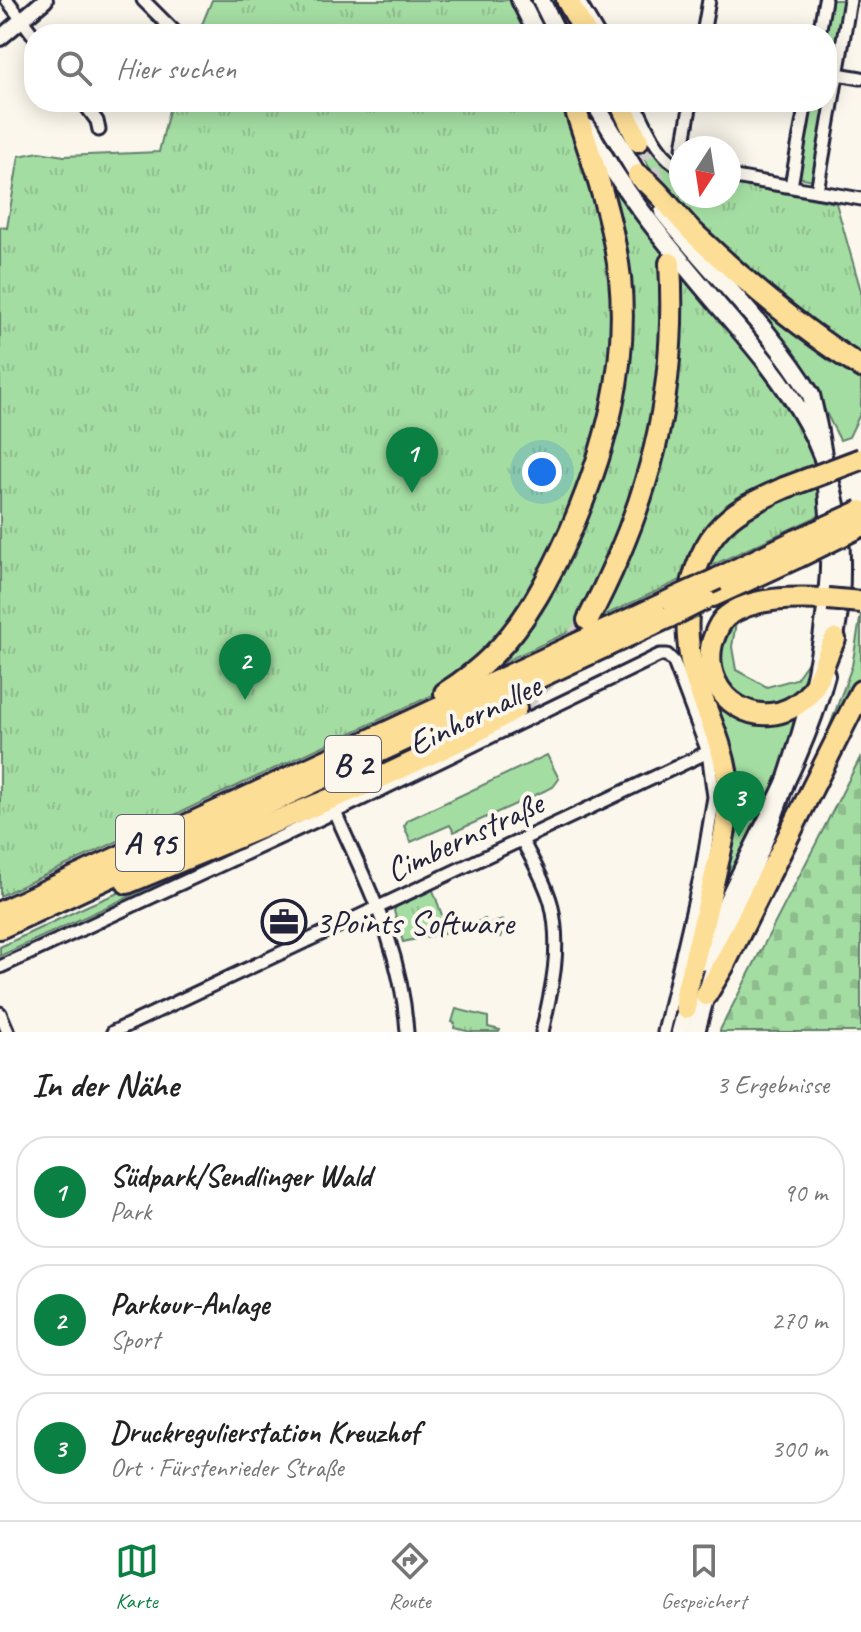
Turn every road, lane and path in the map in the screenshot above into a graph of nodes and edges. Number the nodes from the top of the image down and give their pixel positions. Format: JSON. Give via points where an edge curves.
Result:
{"nodes":[{"id":1,"x":7,"y":0,"type":"edge"},
{"id":2,"x":45,"y":0,"type":"edge"},
{"id":3,"x":143,"y":0,"type":"edge"},
{"id":4,"x":520,"y":0,"type":"edge"},
{"id":5,"x":541,"y":0,"type":"edge"},
{"id":6,"x":567,"y":0,"type":"edge"},
{"id":7,"x":578,"y":0,"type":"edge"},
{"id":8,"x":709,"y":0,"type":"edge"},
{"id":9,"x":825,"y":0,"type":"edge"},
{"id":10,"x":850,"y":0,"type":"edge"},
{"id":11,"x":22,"y":20,"type":"junction"},
{"id":12,"x":25,"y":24,"type":"edge"},
{"id":13,"x":167,"y":24,"type":"edge"},
{"id":14,"x":532,"y":24,"type":"edge"},
{"id":15,"x":553,"y":24,"type":"edge"},
{"id":16,"x":580,"y":24,"type":"edge"},
{"id":17,"x":592,"y":24,"type":"edge"},
{"id":18,"x":705,"y":24,"type":"edge"},
{"id":19,"x":821,"y":24,"type":"edge"},
{"id":20,"x":0,"y":38,"type":"edge"},
{"id":21,"x":837,"y":74,"type":"joint"},
{"id":22,"x":861,"y":78,"type":"edge"},
{"id":23,"x":90,"y":112,"type":"edge"},
{"id":24,"x":576,"y":112,"type":"edge"},
{"id":25,"x":579,"y":112,"type":"edge"},
{"id":26,"x":600,"y":112,"type":"edge"},
{"id":27,"x":625,"y":112,"type":"edge"},
{"id":28,"x":640,"y":112,"type":"edge"},
{"id":29,"x":689,"y":112,"type":"edge"},
{"id":30,"x":804,"y":112,"type":"edge"},
{"id":31,"x":831,"y":112,"type":"edge"},
{"id":32,"x":99,"y":130,"type":"dead end"},
{"id":33,"x":685,"y":136,"type":"edge"},
{"id":34,"x":638,"y":141,"type":"tunnel mouth"},
{"id":35,"x":669,"y":158,"type":"edge"},
{"id":36,"x":638,"y":175,"type":"junction"},
{"id":37,"x":741,"y":178,"type":"edge"},
{"id":38,"x":791,"y":186,"type":"junction"},
{"id":39,"x":817,"y":191,"type":"junction"},
{"id":40,"x":861,"y":199,"type":"edge"},
{"id":41,"x":670,"y":263,"type":"dead end"},
{"id":42,"x":861,"y":367,"type":"edge"},
{"id":43,"x":861,"y":459,"type":"edge"},
{"id":44,"x":853,"y":496,"type":"edge"},
{"id":45,"x":859,"y":534,"type":"edge"},
{"id":46,"x":798,"y":548,"type":"junction"},
{"id":47,"x":858,"y":581,"type":"dead end"},
{"id":48,"x":861,"y":602,"type":"edge"},
{"id":49,"x":670,"y":608,"type":"junction"},
{"id":50,"x":588,"y":620,"type":"tunnel mouth"},
{"id":51,"x":842,"y":644,"type":"junction"},
{"id":52,"x":844,"y":670,"type":"dead end"},
{"id":53,"x":861,"y":691,"type":"edge"},
{"id":54,"x":516,"y":708,"type":"tunnel mouth"},
{"id":55,"x":403,"y":723,"type":"junction"},
{"id":56,"x":708,"y":752,"type":"junction"},
{"id":57,"x":335,"y":812,"type":"junction"},
{"id":58,"x":522,"y":840,"type":"junction"},
{"id":59,"x":377,"y":906,"type":"junction"},
{"id":60,"x":36,"y":911,"type":"junction"},
{"id":61,"x":0,"y":912,"type":"edge"},
{"id":62,"x":0,"y":928,"type":"edge"},
{"id":63,"x":0,"y":967,"type":"edge"},
{"id":64,"x":706,"y":995,"type":"junction"},
{"id":65,"x":678,"y":1004,"type":"junction"},
{"id":66,"x":0,"y":1013,"type":"edge"},
{"id":67,"x":8,"y":1032,"type":"edge"},
{"id":68,"x":113,"y":1032,"type":"edge"},
{"id":69,"x":407,"y":1032,"type":"edge"},
{"id":70,"x":542,"y":1032,"type":"edge"},
{"id":71,"x":664,"y":1032,"type":"edge"},
{"id":72,"x":680,"y":1032,"type":"edge"},
{"id":73,"x":696,"y":1032,"type":"edge"}],
"edges":[{"from":1,"to":11,"type":"street"},
{"from":2,"to":11,"type":"street"},
{"from":3,"to":13,"type":"street"},
{"from":4,"to":14,"type":"main road"},
{"from":5,"to":15,"type":"main road"},
{"from":6,"to":16,"type":"highway"},
{"from":7,"to":17,"type":"street"},
{"from":8,"to":18,"type":"street"},
{"from":9,"to":19,"type":"street"},
{"from":10,"to":21,"type":"street"},
{"from":11,"to":12,"type":"street"},
{"from":11,"to":20,"type":"street"},
{"from":21,"to":22,"type":"street"},
{"from":23,"to":32,"type":"street"},
{"from":24,"to":55,"type":"highway","via":[[608,216],[620,278],[620,361],[608,432],[555,566],[527,614],[472,674]]},
{"from":25,"to":51,"type":"main road","via":[[619,179],[759,350],[817,441],[841,536]]},
{"from":26,"to":36,"type":"main road"},
{"from":27,"to":34,"type":"highway"},
{"from":28,"to":35,"type":"street"},
{"from":29,"to":33,"type":"street"},
{"from":30,"to":38,"type":"street"},
{"from":31,"to":39,"type":"street"},
{"from":36,"to":42,"type":"highway","via":[[747,282]]},
{"from":36,"to":44,"type":"main road","via":[[810,393]]},
{"from":37,"to":38,"type":"street"},
{"from":38,"to":39,"type":"street"},
{"from":39,"to":40,"type":"street"},
{"from":41,"to":50,"type":"highway","via":[[671,333],[662,419],[630,533]]},
{"from":43,"to":65,"type":"highway","bridge":true,"via":[[784,488],[729,518],[703,555],[690,592],[689,652],[723,752],[727,823],[686,993]]},
{"from":44,"to":45,"type":"main road"},
{"from":44,"to":46,"type":"highway","number":"A 95","bridge":true},
{"from":45,"to":46,"type":"highway","bridge":true},
{"from":46,"to":49,"type":"highway","number":"A 95","bridge":true},
{"from":47,"to":51,"type":"main road"},
{"from":48,"to":51,"type":"highway","bridge":true,"via":[[780,600],[725,617],[710,651],[710,669],[716,685],[740,708],[758,714],[781,712],[816,686],[826,655]]},
{"from":49,"to":55,"type":"highway","number":"A 95"},
{"from":49,"to":60,"type":"highway","number":"B 2"},
{"from":51,"to":65,"type":"main road","via":[[799,752]]},
{"from":52,"to":64,"type":"main road","via":[[811,757],[725,937]]},
{"from":53,"to":64,"type":"highway"},
{"from":54,"to":60,"type":"highway","via":[[369,783],[62,910]]},
{"from":55,"to":61,"type":"highway","number":"A 95"},
{"from":56,"to":57,"type":"street","name":"Einhornallee","via":[[674,662],[660,655]]},
{"from":56,"to":58,"type":"street","name":"Cimbernstraße"},
{"from":56,"to":65,"type":"street","via":[[712,815]]},
{"from":57,"to":59,"type":"street"},
{"from":57,"to":63,"type":"street","name":"Einhornallee"},
{"from":58,"to":59,"type":"street","name":"Cimbernstraße"},
{"from":58,"to":70,"type":"street","via":[[551,902],[555,934],[554,979]]},
{"from":59,"to":68,"type":"street","name":"Cimbernstraße"},
{"from":59,"to":69,"type":"street","via":[[400,973]]},
{"from":60,"to":62,"type":"highway","number":"B 2"},
{"from":64,"to":73,"type":"main road"},
{"from":65,"to":71,"type":"street"},
{"from":65,"to":72,"type":"main road"},
{"from":66,"to":67,"type":"street"}]}
